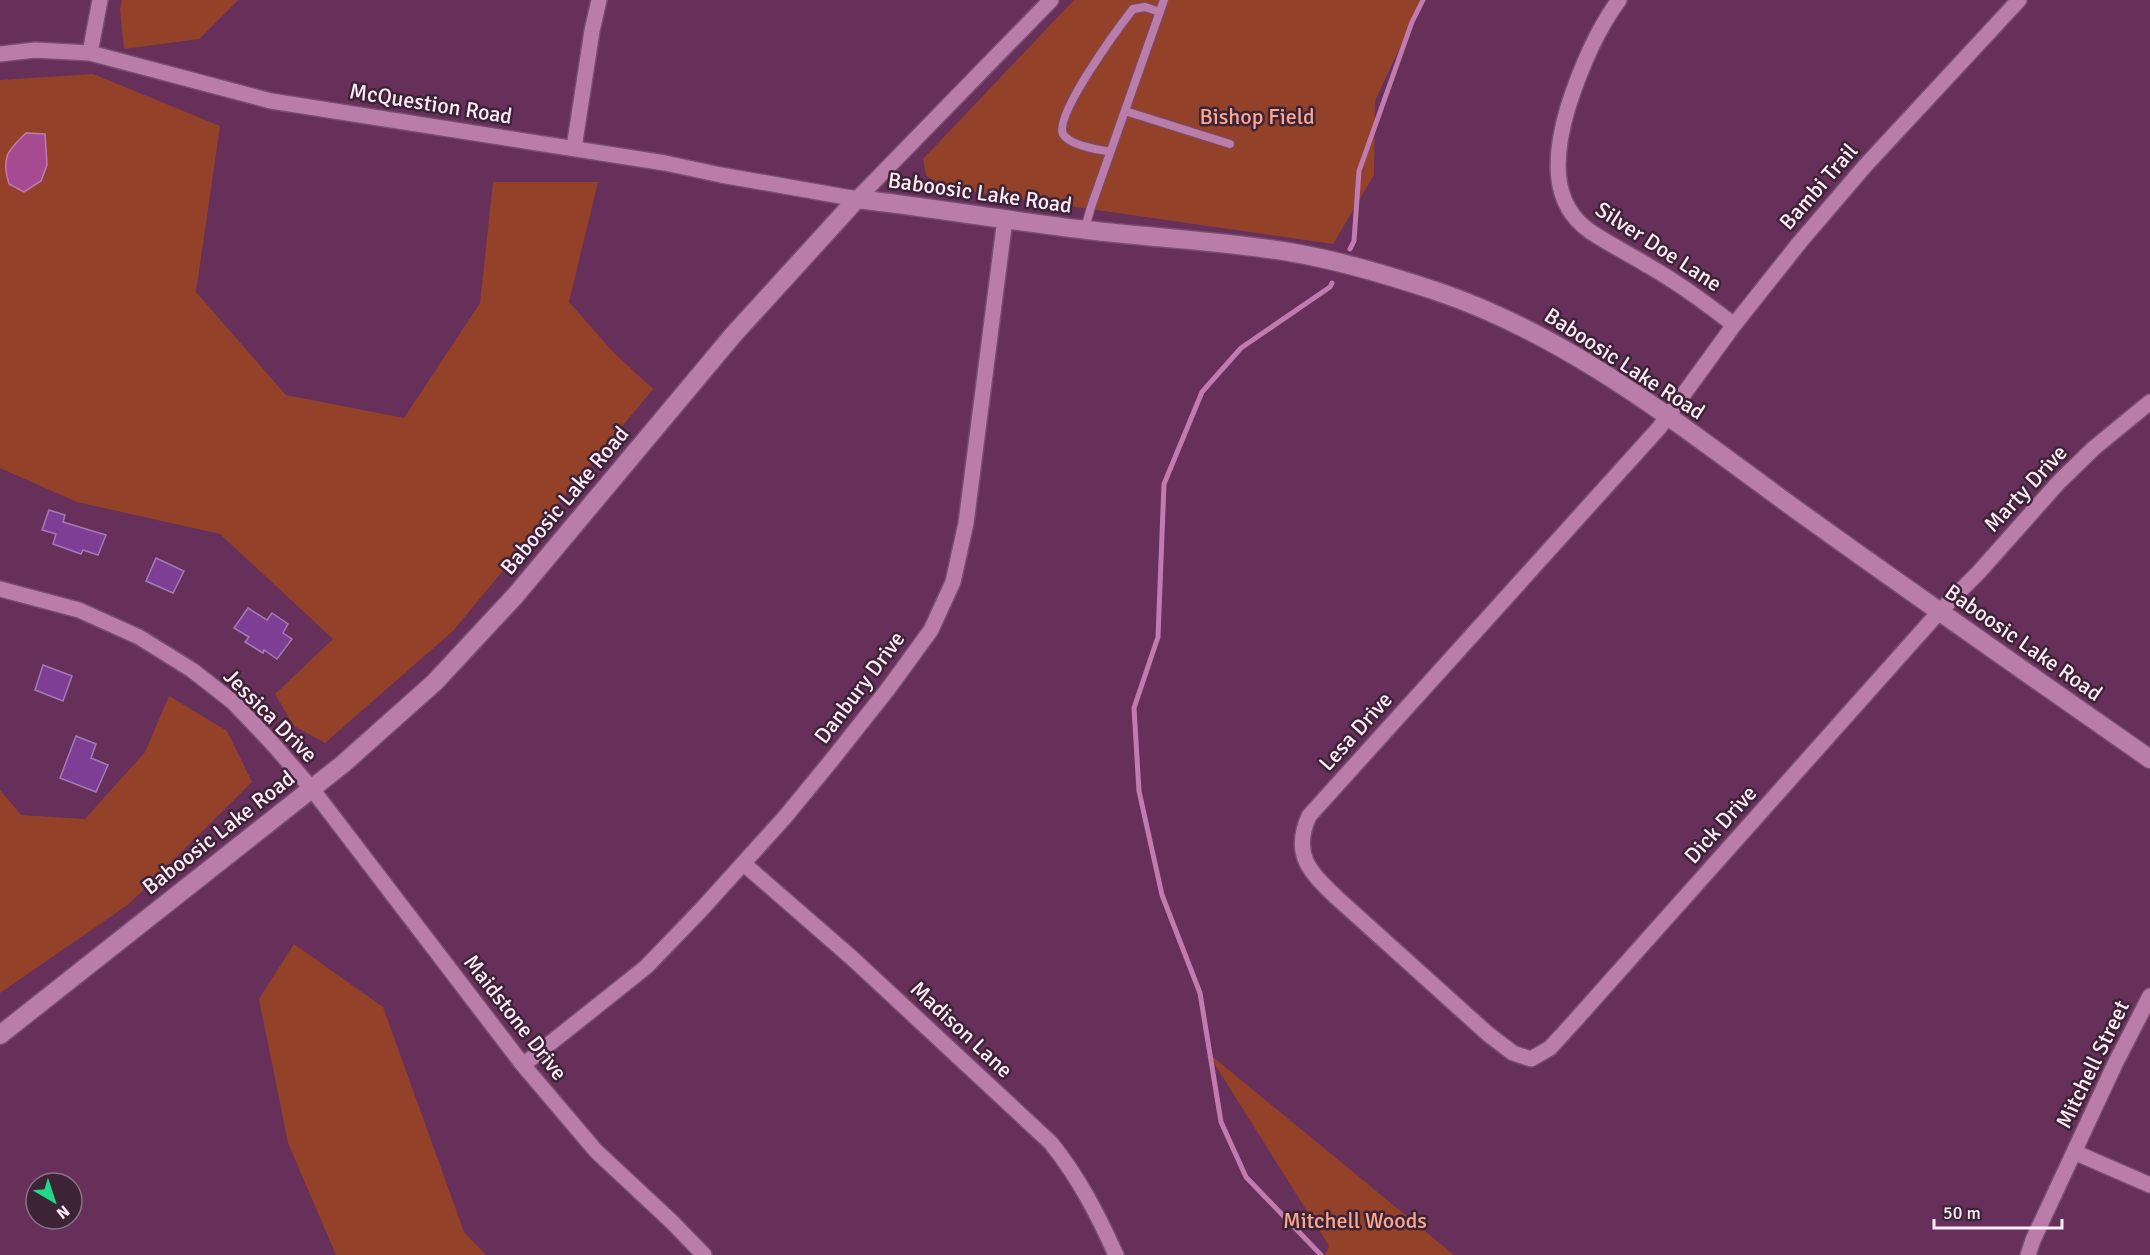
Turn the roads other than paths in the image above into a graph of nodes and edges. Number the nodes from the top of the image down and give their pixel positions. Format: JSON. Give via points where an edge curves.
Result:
{"nodes":[{"id":1,"x":100,"y":0,"type":"edge"},
{"id":2,"x":598,"y":0,"type":"edge"},
{"id":3,"x":1051,"y":0,"type":"edge"},
{"id":4,"x":1164,"y":0,"type":"edge"},
{"id":5,"x":1619,"y":0,"type":"edge"},
{"id":6,"x":2019,"y":0,"type":"edge"},
{"id":7,"x":1160,"y":12,"type":"junction"},
{"id":8,"x":90,"y":53,"type":"junction"},
{"id":9,"x":0,"y":54,"type":"edge"},
{"id":10,"x":1125,"y":111,"type":"junction"},
{"id":11,"x":1230,"y":144,"type":"dead end"},
{"id":12,"x":574,"y":148,"type":"junction"},
{"id":13,"x":1110,"y":152,"type":"junction"},
{"id":14,"x":857,"y":200,"type":"junction"},
{"id":15,"x":1005,"y":219,"type":"junction"},
{"id":16,"x":1085,"y":230,"type":"junction"},
{"id":17,"x":1734,"y":325,"type":"junction"},
{"id":18,"x":2150,"y":402,"type":"edge"},
{"id":19,"x":1668,"y":417,"type":"junction"},
{"id":20,"x":0,"y":589,"type":"edge"},
{"id":21,"x":1939,"y":612,"type":"junction"},
{"id":22,"x":2150,"y":759,"type":"edge"},
{"id":23,"x":312,"y":789,"type":"junction"},
{"id":24,"x":744,"y":864,"type":"junction"},
{"id":25,"x":2150,"y":996,"type":"edge"},
{"id":26,"x":0,"y":1035,"type":"edge"},
{"id":27,"x":1531,"y":1059,"type":"joint"},
{"id":28,"x":523,"y":1065,"type":"junction"},
{"id":29,"x":2074,"y":1152,"type":"junction"},
{"id":30,"x":2150,"y":1185,"type":"edge"},
{"id":31,"x":704,"y":1255,"type":"edge"},
{"id":32,"x":1116,"y":1255,"type":"edge"},
{"id":33,"x":2028,"y":1255,"type":"edge"}],
"edges":[{"from":1,"to":8,"type":"street"},
{"from":2,"to":12,"type":"street"},
{"from":3,"to":14,"type":"street"},
{"from":4,"to":7,"type":"lane"},
{"from":5,"to":17,"type":"street","name":"Silver Doe Lane","via":[[1575,85],[1563,123],[1557,163],[1564,201],[1590,231],[1659,272]]},
{"from":6,"to":17,"type":"street","name":"Bambi Trail","via":[[1864,166]]},
{"from":7,"to":10,"type":"lane"},
{"from":7,"to":13,"type":"lane","via":[[1145,7],[1133,9],[1103,48],[1064,116],[1065,136]]},
{"from":8,"to":9,"type":"street","name":"McQuestion Road","via":[[35,50]]},
{"from":8,"to":12,"type":"street","name":"McQuestion Road","via":[[271,101]]},
{"from":10,"to":11,"type":"lane"},
{"from":10,"to":13,"type":"lane"},
{"from":12,"to":14,"type":"street","name":"McQuestion Road"},
{"from":13,"to":16,"type":"lane"},
{"from":14,"to":15,"type":"street","name":"Baboosic Lake Road"},
{"from":14,"to":23,"type":"street","name":"Baboosic Lake Road","via":[[734,334],[476,640],[374,738]]},
{"from":15,"to":16,"type":"street","name":"Baboosic Lake Road"},
{"from":15,"to":24,"type":"street","name":"Danbury Drive","via":[[966,523],[953,582],[931,630],[888,689]]},
{"from":16,"to":19,"type":"street","name":"Baboosic Lake Road","via":[[1287,252],[1437,291],[1551,340]]},
{"from":17,"to":19,"type":"street","name":"Bambi Trail"},
{"from":18,"to":21,"type":"street","name":"Marty Drive","via":[[2066,475]]},
{"from":19,"to":21,"type":"street","name":"Baboosic Lake Road"},
{"from":19,"to":27,"type":"street","name":"Lesa Drive","via":[[1309,816],[1302,831],[1304,858],[1322,884],[1488,1034],[1513,1053]]},
{"from":20,"to":23,"type":"street","name":"Jessica Drive","via":[[79,610],[166,653],[233,702]]},
{"from":21,"to":22,"type":"street","name":"Baboosic Lake Road"},
{"from":21,"to":27,"type":"street","name":"Dick Drive","via":[[1572,1024],[1550,1048]]},
{"from":23,"to":26,"type":"street","name":"Baboosic Lake Road"},
{"from":23,"to":28,"type":"street","name":"Maidstone Drive"},
{"from":24,"to":28,"type":"street","name":"Danbury Drive","via":[[646,967]]},
{"from":24,"to":32,"type":"street","name":"Madison Lane","via":[[852,958],[1051,1143],[1086,1193]]},
{"from":25,"to":29,"type":"street","name":"Mitchell Street"},
{"from":28,"to":31,"type":"street","name":"Maidstone Drive","via":[[596,1151]]},
{"from":29,"to":30,"type":"street","name":"Mitchell Street"},
{"from":29,"to":33,"type":"street","name":"Mitchell Street"}]}
